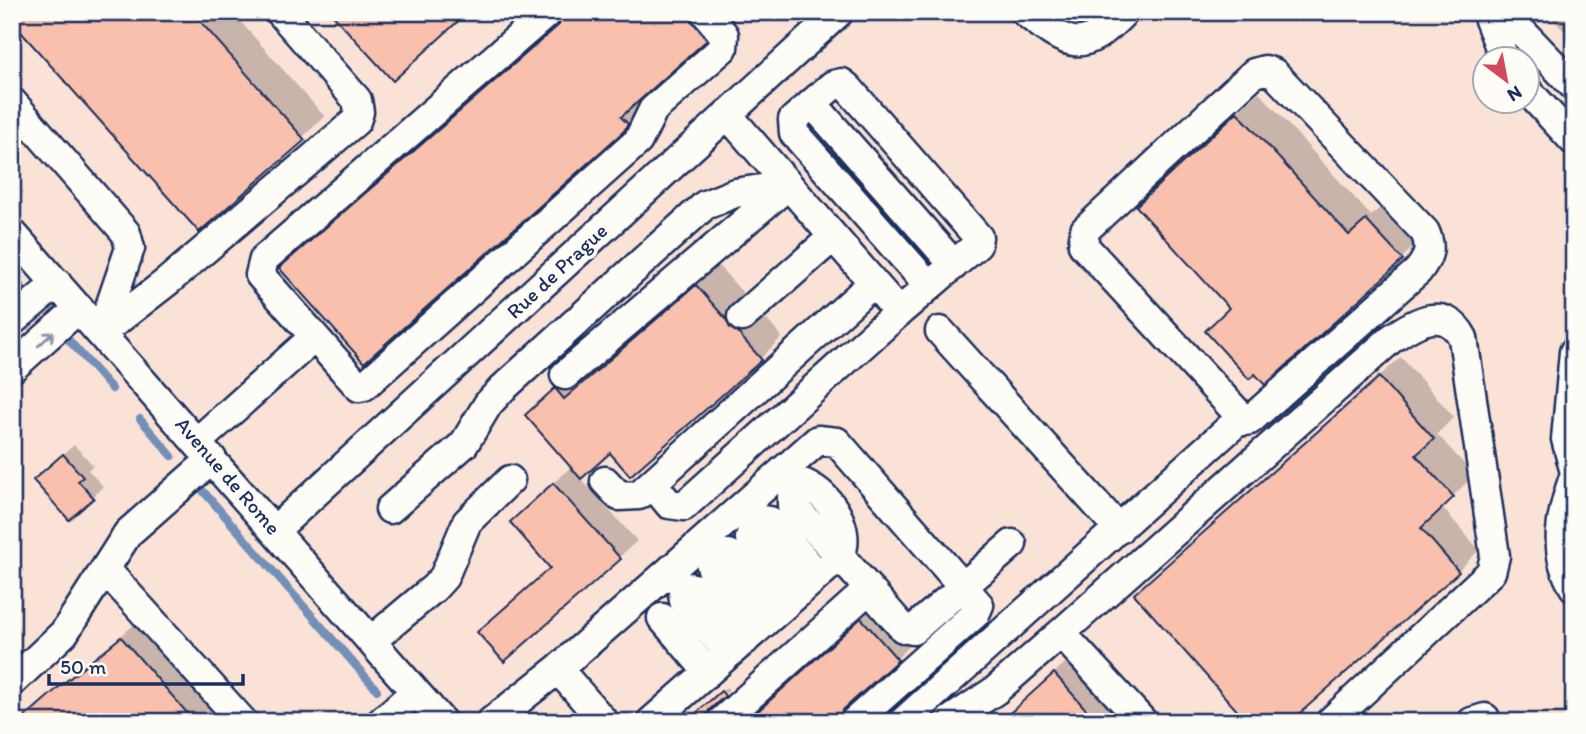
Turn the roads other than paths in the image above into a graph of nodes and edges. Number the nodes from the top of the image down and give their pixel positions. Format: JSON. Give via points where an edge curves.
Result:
{"nodes":[{"id":1,"x":280,"y":12,"type":"edge"},
{"id":2,"x":548,"y":12,"type":"edge"},
{"id":3,"x":705,"y":12,"type":"edge"},
{"id":4,"x":839,"y":12,"type":"edge"},
{"id":5,"x":1025,"y":12,"type":"edge"},
{"id":6,"x":1124,"y":12,"type":"edge"},
{"id":7,"x":1486,"y":12,"type":"edge"},
{"id":8,"x":1503,"y":12,"type":"edge"},
{"id":9,"x":1499,"y":46,"type":"edge"},
{"id":10,"x":1574,"y":86,"type":"edge"},
{"id":11,"x":812,"y":103,"type":"junction"},
{"id":12,"x":1540,"y":103,"type":"edge"},
{"id":13,"x":13,"y":104,"type":"edge"},
{"id":14,"x":727,"y":114,"type":"junction"},
{"id":15,"x":1574,"y":141,"type":"edge"},
{"id":16,"x":806,"y":147,"type":"junction"},
{"id":17,"x":783,"y":179,"type":"junction"},
{"id":18,"x":12,"y":233,"type":"edge"},
{"id":19,"x":833,"y":237,"type":"junction"},
{"id":20,"x":954,"y":265,"type":"junction"},
{"id":21,"x":57,"y":283,"type":"junction"},
{"id":22,"x":873,"y":283,"type":"junction"},
{"id":23,"x":929,"y":286,"type":"junction"},
{"id":24,"x":79,"y":309,"type":"junction"},
{"id":25,"x":899,"y":312,"type":"junction"},
{"id":26,"x":742,"y":317,"type":"dead end"},
{"id":27,"x":12,"y":321,"type":"edge"},
{"id":28,"x":940,"y":331,"type":"dead end"},
{"id":29,"x":101,"y":333,"type":"junction"},
{"id":30,"x":313,"y":338,"type":"junction"},
{"id":31,"x":1574,"y":352,"type":"edge"},
{"id":32,"x":12,"y":368,"type":"edge"},
{"id":33,"x":565,"y":375,"type":"dead end"},
{"id":34,"x":1240,"y":419,"type":"junction"},
{"id":35,"x":205,"y":450,"type":"junction"},
{"id":36,"x":1574,"y":469,"type":"edge"},
{"id":37,"x":1574,"y":477,"type":"edge"},
{"id":38,"x":510,"y":480,"type":"dead end"},
{"id":39,"x":605,"y":481,"type":"dead end"},
{"id":40,"x":652,"y":483,"type":"junction"},
{"id":41,"x":390,"y":509,"type":"dead end"},
{"id":42,"x":1119,"y":529,"type":"junction"},
{"id":43,"x":275,"y":530,"type":"junction"},
{"id":44,"x":1012,"y":544,"type":"dead end"},
{"id":45,"x":105,"y":569,"type":"junction"},
{"id":46,"x":964,"y":585,"type":"junction"},
{"id":47,"x":1574,"y":587,"type":"edge"},
{"id":48,"x":869,"y":589,"type":"junction"},
{"id":49,"x":662,"y":618,"type":"dead end"},
{"id":50,"x":1061,"y":633,"type":"junction"},
{"id":51,"x":371,"y":641,"type":"junction"},
{"id":52,"x":558,"y":669,"type":"junction"},
{"id":53,"x":708,"y":672,"type":"junction"},
{"id":54,"x":12,"y":682,"type":"edge"},
{"id":55,"x":415,"y":692,"type":"junction"},
{"id":56,"x":501,"y":719,"type":"edge"},
{"id":57,"x":243,"y":722,"type":"edge"},
{"id":58,"x":381,"y":722,"type":"edge"},
{"id":59,"x":442,"y":722,"type":"edge"},
{"id":60,"x":604,"y":722,"type":"edge"},
{"id":61,"x":651,"y":722,"type":"edge"},
{"id":62,"x":721,"y":722,"type":"edge"},
{"id":63,"x":854,"y":722,"type":"edge"},
{"id":64,"x":903,"y":722,"type":"edge"},
{"id":65,"x":948,"y":722,"type":"edge"},
{"id":66,"x":1143,"y":722,"type":"edge"},
{"id":67,"x":1330,"y":722,"type":"edge"}],
"edges":[{"from":1,"to":29,"type":"street","via":[[357,100],[356,121]]},
{"from":2,"to":30,"type":"street","via":[[264,259],[260,275]]},
{"from":3,"to":30,"type":"street","via":[[724,35],[723,48],[653,110],[638,141],[364,386],[353,384]]},
{"from":4,"to":14,"type":"street","name":"Rue de Prague"},
{"from":5,"to":6,"type":"street","via":[[1059,38],[1075,44],[1104,32]]},
{"from":7,"to":9,"type":"street"},
{"from":8,"to":10,"type":"street"},
{"from":11,"to":16,"type":"street","via":[[791,126]]},
{"from":11,"to":20,"type":"street"},
{"from":11,"to":20,"type":"street","via":[[842,83],[975,230],[977,245]]},
{"from":12,"to":15,"type":"street"},
{"from":13,"to":29,"type":"street","via":[[126,233],[130,248]]},
{"from":14,"to":17,"type":"street"},
{"from":14,"to":43,"type":"street","name":"Rue de Prague"},
{"from":16,"to":17,"type":"street"},
{"from":16,"to":23,"type":"street"},
{"from":17,"to":19,"type":"street"},
{"from":17,"to":33,"type":"street"},
{"from":17,"to":41,"type":"street","via":[[705,205],[502,388],[464,444]]},
{"from":18,"to":21,"type":"street","name":"Avenue de Rome"},
{"from":19,"to":22,"type":"street"},
{"from":19,"to":26,"type":"street"},
{"from":20,"to":23,"type":"street"},
{"from":21,"to":24,"type":"street","name":"Avenue de Rome"},
{"from":21,"to":27,"type":"street"},
{"from":22,"to":25,"type":"street"},
{"from":22,"to":40,"type":"street"},
{"from":23,"to":25,"type":"street"},
{"from":24,"to":29,"type":"street","name":"Avenue de Rome"},
{"from":32,"to":24,"type":"street","one_way":true},
{"from":25,"to":40,"type":"street","via":[[684,506],[670,504]]},
{"from":28,"to":42,"type":"street"},
{"from":29,"to":35,"type":"street","name":"Avenue de Rome"},
{"from":30,"to":35,"type":"street"},
{"from":31,"to":36,"type":"street","via":[[1566,439]]},
{"from":34,"to":34,"type":"street","via":[[1083,245],[1082,237],[1254,73],[1265,70],[1274,74],[1416,222],[1430,244],[1418,271],[1250,420]]},
{"from":34,"to":42,"type":"street"},
{"from":35,"to":43,"type":"street","name":"Avenue de Rome"},
{"from":35,"to":45,"type":"street","via":[[128,533]]},
{"from":37,"to":47,"type":"street","via":[[1560,528],[1564,572]]},
{"from":38,"to":51,"type":"street","via":[[467,522],[444,577]]},
{"from":39,"to":40,"type":"street","via":[[619,496],[629,498]]},
{"from":42,"to":64,"type":"street"},
{"from":43,"to":51,"type":"street","name":"Avenue de Rome"},
{"from":44,"to":46,"type":"street"},
{"from":45,"to":54,"type":"street","via":[[64,633]]},
{"from":45,"to":57,"type":"street"},
{"from":46,"to":48,"type":"street","via":[[908,631]]},
{"from":46,"to":52,"type":"street","via":[[837,442],[818,440]]},
{"from":46,"to":63,"type":"street","via":[[979,605],[975,614]]},
{"from":48,"to":53,"type":"street","via":[[839,556]]},
{"from":48,"to":62,"type":"street"},
{"from":49,"to":53,"type":"street"},
{"from":50,"to":65,"type":"street","via":[[996,690]]},
{"from":50,"to":66,"type":"street"},
{"from":50,"to":67,"type":"street","via":[[1391,339],[1425,319],[1439,317],[1457,327],[1463,338],[1495,556],[1491,572]]},
{"from":51,"to":55,"type":"street","name":"Avenue de Rome"},
{"from":52,"to":56,"type":"street"},
{"from":52,"to":60,"type":"street"},
{"from":53,"to":61,"type":"street"},
{"from":55,"to":58,"type":"street"},
{"from":55,"to":59,"type":"street","name":"Avenue de Rome"}]}
